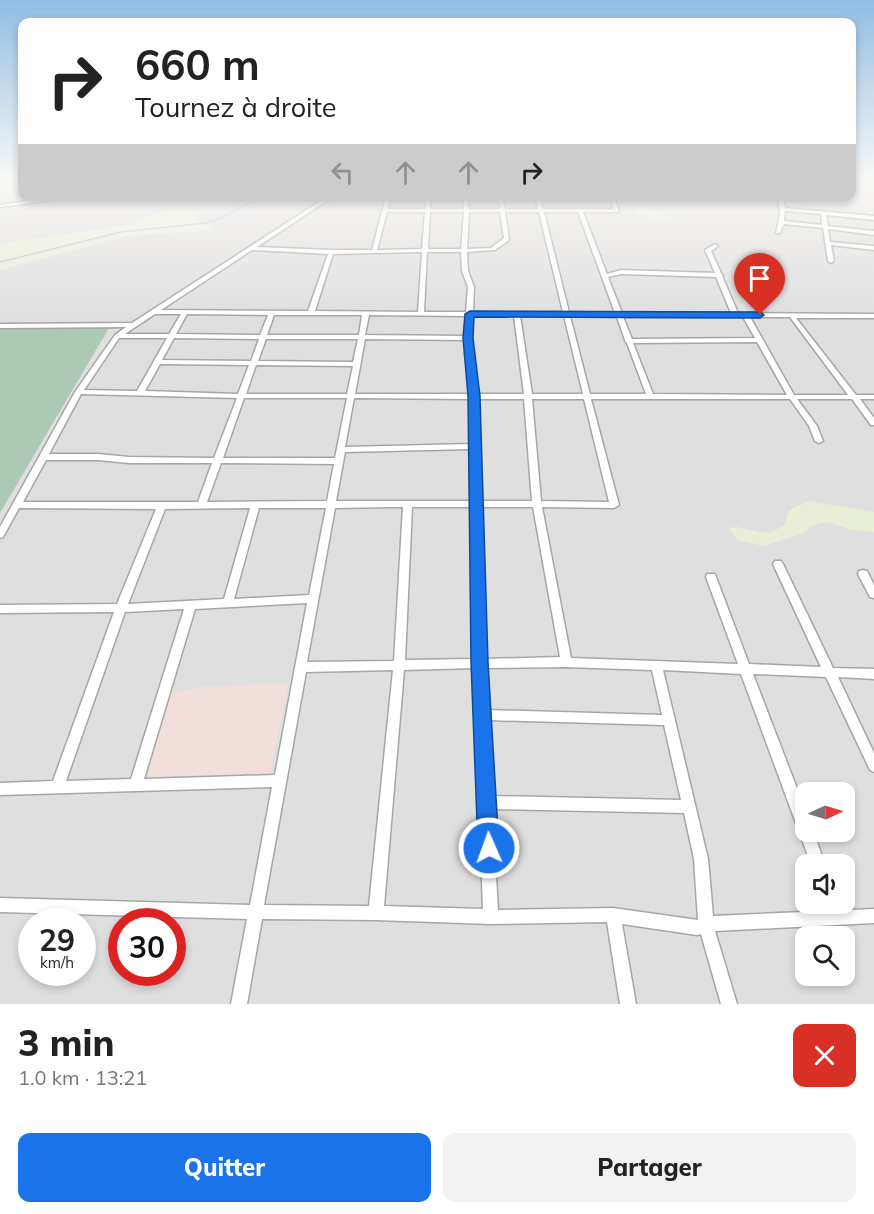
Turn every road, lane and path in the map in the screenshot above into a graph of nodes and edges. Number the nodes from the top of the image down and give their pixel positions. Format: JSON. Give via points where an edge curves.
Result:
{"nodes":[{"id":1,"x":288,"y":226,"type":"edge"},
{"id":2,"x":381,"y":226,"type":"edge"},
{"id":3,"x":426,"y":226,"type":"edge"},
{"id":4,"x":466,"y":226,"type":"edge"},
{"id":5,"x":505,"y":226,"type":"edge"},
{"id":6,"x":545,"y":226,"type":"edge"},
{"id":7,"x":586,"y":226,"type":"edge"},
{"id":8,"x":780,"y":226,"type":"edge"},
{"id":9,"x":816,"y":226,"type":"edge"},
{"id":10,"x":826,"y":227,"type":"junction"},
{"id":11,"x":778,"y":232,"type":"dead end"},
{"id":12,"x":874,"y":233,"type":"edge"},
{"id":13,"x":829,"y":243,"type":"junction"},
{"id":14,"x":716,"y":246,"type":"dead end"},
{"id":15,"x":253,"y":249,"type":"junction"},
{"id":16,"x":464,"y":250,"type":"junction"},
{"id":17,"x":873,"y":250,"type":"edge"},
{"id":18,"x":425,"y":251,"type":"junction"},
{"id":19,"x":331,"y":252,"type":"junction"},
{"id":20,"x":374,"y":252,"type":"junction"},
{"id":21,"x":831,"y":261,"type":"dead end"},
{"id":22,"x":720,"y":275,"type":"junction"},
{"id":23,"x":605,"y":276,"type":"junction"},
{"id":24,"x":152,"y":312,"type":"junction"},
{"id":25,"x":185,"y":312,"type":"junction"},
{"id":26,"x":272,"y":312,"type":"junction"},
{"id":27,"x":311,"y":313,"type":"junction"},
{"id":28,"x":366,"y":313,"type":"junction"},
{"id":29,"x":421,"y":313,"type":"junction"},
{"id":30,"x":470,"y":314,"type":"junction"},
{"id":31,"x":517,"y":314,"type":"junction"},
{"id":32,"x":567,"y":314,"type":"junction"},
{"id":33,"x":618,"y":314,"type":"junction"},
{"id":34,"x":735,"y":315,"type":"junction"},
{"id":35,"x":745,"y":315,"type":"junction"},
{"id":36,"x":791,"y":315,"type":"junction"},
{"id":37,"x":874,"y":316,"type":"edge"},
{"id":38,"x":131,"y":325,"type":"junction"},
{"id":39,"x":0,"y":326,"type":"edge"},
{"id":40,"x":117,"y":336,"type":"junction"},
{"id":41,"x":171,"y":337,"type":"junction"},
{"id":42,"x":263,"y":338,"type":"junction"},
{"id":43,"x":361,"y":338,"type":"junction"},
{"id":44,"x":468,"y":338,"type":"junction"},
{"id":45,"x":760,"y":340,"type":"junction"},
{"id":46,"x":628,"y":341,"type":"junction"},
{"id":47,"x":158,"y":362,"type":"junction"},
{"id":48,"x":253,"y":364,"type":"junction"},
{"id":49,"x":356,"y":364,"type":"junction"},
{"id":50,"x":79,"y":392,"type":"junction"},
{"id":51,"x":140,"y":393,"type":"junction"},
{"id":52,"x":241,"y":396,"type":"junction"},
{"id":53,"x":351,"y":396,"type":"junction"},
{"id":54,"x":474,"y":396,"type":"junction"},
{"id":55,"x":528,"y":396,"type":"junction"},
{"id":56,"x":587,"y":396,"type":"junction"},
{"id":57,"x":650,"y":396,"type":"junction"},
{"id":58,"x":792,"y":397,"type":"junction"},
{"id":59,"x":854,"y":397,"type":"junction"},
{"id":60,"x":874,"y":397,"type":"edge"},
{"id":61,"x":874,"y":423,"type":"edge"},
{"id":62,"x":819,"y":441,"type":"dead end"},
{"id":63,"x":474,"y":446,"type":"junction"},
{"id":64,"x":340,"y":456,"type":"junction"},
{"id":65,"x":44,"y":457,"type":"junction"},
{"id":66,"x":218,"y":461,"type":"junction"},
{"id":67,"x":477,"y":504,"type":"junction"},
{"id":68,"x":537,"y":504,"type":"junction"},
{"id":69,"x":16,"y":505,"type":"junction"},
{"id":70,"x":330,"y":505,"type":"junction"},
{"id":71,"x":408,"y":505,"type":"junction"},
{"id":72,"x":201,"y":506,"type":"junction"},
{"id":73,"x":255,"y":506,"type":"junction"},
{"id":74,"x":161,"y":507,"type":"junction"},
{"id":75,"x":0,"y":535,"type":"edge"},
{"id":76,"x":778,"y":564,"type":"dead end"},
{"id":77,"x":863,"y":574,"type":"dead end"},
{"id":78,"x":711,"y":577,"type":"dead end"},
{"id":79,"x":874,"y":594,"type":"edge"},
{"id":80,"x":313,"y":599,"type":"junction"},
{"id":81,"x":228,"y":603,"type":"junction"},
{"id":82,"x":191,"y":604,"type":"junction"},
{"id":83,"x":121,"y":608,"type":"junction"},
{"id":84,"x":0,"y":609,"type":"edge"},
{"id":85,"x":479,"y":662,"type":"junction"},
{"id":86,"x":566,"y":662,"type":"junction"},
{"id":87,"x":399,"y":664,"type":"junction"},
{"id":88,"x":301,"y":667,"type":"junction"},
{"id":89,"x":657,"y":667,"type":"junction"},
{"id":90,"x":745,"y":668,"type":"junction"},
{"id":91,"x":829,"y":672,"type":"junction"},
{"id":92,"x":874,"y":674,"type":"edge"},
{"id":93,"x":482,"y":715,"type":"junction"},
{"id":94,"x":668,"y":720,"type":"junction"},
{"id":95,"x":874,"y":766,"type":"edge"},
{"id":96,"x":280,"y":781,"type":"junction"},
{"id":97,"x":135,"y":786,"type":"junction"},
{"id":98,"x":57,"y":787,"type":"junction"},
{"id":99,"x":0,"y":789,"type":"edge"},
{"id":100,"x":487,"y":802,"type":"junction"},
{"id":101,"x":795,"y":802,"type":"edge"},
{"id":102,"x":690,"y":807,"type":"junction"},
{"id":103,"x":0,"y":905,"type":"edge"},
{"id":104,"x":255,"y":912,"type":"junction"},
{"id":105,"x":376,"y":913,"type":"junction"},
{"id":106,"x":613,"y":915,"type":"junction"},
{"id":107,"x":874,"y":916,"type":"edge"},
{"id":108,"x":491,"y":917,"type":"junction"},
{"id":109,"x":706,"y":924,"type":"junction"},
{"id":110,"x":239,"y":1004,"type":"edge"},
{"id":111,"x":628,"y":1004,"type":"edge"},
{"id":112,"x":729,"y":1004,"type":"edge"}],
"edges":[{"from":1,"to":15,"type":"street"},
{"from":2,"to":20,"type":"street"},
{"from":3,"to":18,"type":"street"},
{"from":4,"to":16,"type":"street"},
{"from":5,"to":16,"type":"street","via":[[507,239],[493,249]]},
{"from":6,"to":32,"type":"street"},
{"from":7,"to":23,"type":"street"},
{"from":8,"to":11,"type":"street"},
{"from":9,"to":10,"type":"street"},
{"from":10,"to":12,"type":"street"},
{"from":10,"to":13,"type":"street"},
{"from":13,"to":17,"type":"street"},
{"from":13,"to":21,"type":"street"},
{"from":14,"to":22,"type":"street","via":[[708,250]]},
{"from":15,"to":19,"type":"street"},
{"from":15,"to":24,"type":"street"},
{"from":16,"to":18,"type":"street"},
{"from":16,"to":30,"type":"street","via":[[471,287]]},
{"from":18,"to":20,"type":"street"},
{"from":18,"to":29,"type":"street"},
{"from":19,"to":20,"type":"street"},
{"from":19,"to":27,"type":"street"},
{"from":22,"to":23,"type":"street","via":[[621,272]]},
{"from":22,"to":34,"type":"street"},
{"from":23,"to":33,"type":"street"},
{"from":24,"to":25,"type":"street"},
{"from":24,"to":38,"type":"street"},
{"from":25,"to":26,"type":"street"},
{"from":25,"to":41,"type":"street"},
{"from":26,"to":27,"type":"street"},
{"from":26,"to":42,"type":"street"},
{"from":27,"to":28,"type":"street"},
{"from":28,"to":29,"type":"street"},
{"from":28,"to":43,"type":"street"},
{"from":29,"to":30,"type":"street"},
{"from":30,"to":31,"type":"street"},
{"from":30,"to":44,"type":"street"},
{"from":31,"to":32,"type":"street"},
{"from":31,"to":55,"type":"street"},
{"from":32,"to":33,"type":"street"},
{"from":32,"to":56,"type":"street"},
{"from":33,"to":34,"type":"street"},
{"from":33,"to":46,"type":"street"},
{"from":34,"to":35,"type":"street"},
{"from":35,"to":36,"type":"street"},
{"from":35,"to":45,"type":"street"},
{"from":36,"to":37,"type":"street"},
{"from":36,"to":59,"type":"street"},
{"from":38,"to":39,"type":"street"},
{"from":38,"to":40,"type":"street"},
{"from":40,"to":41,"type":"street"},
{"from":40,"to":50,"type":"street"},
{"from":41,"to":42,"type":"street"},
{"from":41,"to":47,"type":"street"},
{"from":42,"to":43,"type":"street"},
{"from":42,"to":48,"type":"street"},
{"from":43,"to":44,"type":"street"},
{"from":43,"to":49,"type":"street"},
{"from":44,"to":54,"type":"street"},
{"from":45,"to":46,"type":"street"},
{"from":45,"to":58,"type":"street"},
{"from":46,"to":57,"type":"street"},
{"from":47,"to":48,"type":"street"},
{"from":47,"to":51,"type":"street"},
{"from":48,"to":49,"type":"street"},
{"from":48,"to":52,"type":"street"},
{"from":49,"to":53,"type":"street"},
{"from":50,"to":51,"type":"street"},
{"from":50,"to":65,"type":"street"},
{"from":51,"to":52,"type":"street"},
{"from":52,"to":53,"type":"street"},
{"from":52,"to":66,"type":"street"},
{"from":53,"to":54,"type":"street"},
{"from":53,"to":64,"type":"street"},
{"from":54,"to":55,"type":"street"},
{"from":54,"to":63,"type":"street"},
{"from":55,"to":56,"type":"street"},
{"from":55,"to":68,"type":"street"},
{"from":56,"to":57,"type":"street"},
{"from":56,"to":68,"type":"street","via":[[614,505]]},
{"from":57,"to":58,"type":"street"},
{"from":58,"to":59,"type":"street"},
{"from":58,"to":62,"type":"street"},
{"from":59,"to":60,"type":"street"},
{"from":59,"to":61,"type":"street"},
{"from":63,"to":64,"type":"street"},
{"from":63,"to":67,"type":"street"},
{"from":64,"to":66,"type":"street"},
{"from":64,"to":70,"type":"street"},
{"from":65,"to":66,"type":"street"},
{"from":65,"to":69,"type":"street"},
{"from":66,"to":72,"type":"street"},
{"from":67,"to":68,"type":"street"},
{"from":67,"to":71,"type":"street"},
{"from":67,"to":85,"type":"street"},
{"from":68,"to":86,"type":"street"},
{"from":69,"to":74,"type":"street"},
{"from":69,"to":75,"type":"street"},
{"from":70,"to":71,"type":"street"},
{"from":70,"to":73,"type":"street"},
{"from":70,"to":80,"type":"street"},
{"from":71,"to":87,"type":"street"},
{"from":72,"to":73,"type":"street"},
{"from":72,"to":74,"type":"street"},
{"from":73,"to":81,"type":"street"},
{"from":74,"to":83,"type":"street"},
{"from":76,"to":91,"type":"street"},
{"from":77,"to":79,"type":"street"},
{"from":78,"to":90,"type":"street"},
{"from":80,"to":81,"type":"street"},
{"from":80,"to":88,"type":"street"},
{"from":81,"to":82,"type":"street"},
{"from":82,"to":83,"type":"street"},
{"from":82,"to":97,"type":"street"},
{"from":83,"to":84,"type":"street"},
{"from":83,"to":98,"type":"street"},
{"from":85,"to":86,"type":"street"},
{"from":85,"to":87,"type":"street"},
{"from":85,"to":93,"type":"street"},
{"from":86,"to":89,"type":"street"},
{"from":87,"to":88,"type":"street"},
{"from":87,"to":105,"type":"street"},
{"from":88,"to":96,"type":"street"},
{"from":89,"to":90,"type":"street"},
{"from":89,"to":94,"type":"street"},
{"from":90,"to":91,"type":"street"},
{"from":90,"to":101,"type":"street"},
{"from":91,"to":92,"type":"street"},
{"from":91,"to":95,"type":"street"},
{"from":93,"to":94,"type":"street"},
{"from":93,"to":100,"type":"street"},
{"from":94,"to":102,"type":"street"},
{"from":96,"to":97,"type":"street"},
{"from":96,"to":104,"type":"street"},
{"from":97,"to":98,"type":"street"},
{"from":98,"to":99,"type":"street"},
{"from":100,"to":102,"type":"street"},
{"from":100,"to":108,"type":"street"},
{"from":102,"to":109,"type":"street","via":[[701,859]]},
{"from":103,"to":104,"type":"street"},
{"from":104,"to":105,"type":"street"},
{"from":104,"to":110,"type":"street"},
{"from":105,"to":108,"type":"street"},
{"from":106,"to":108,"type":"street"},
{"from":106,"to":109,"type":"street","via":[[697,928]]},
{"from":106,"to":111,"type":"street"},
{"from":107,"to":109,"type":"street"},
{"from":109,"to":112,"type":"street"}]}
